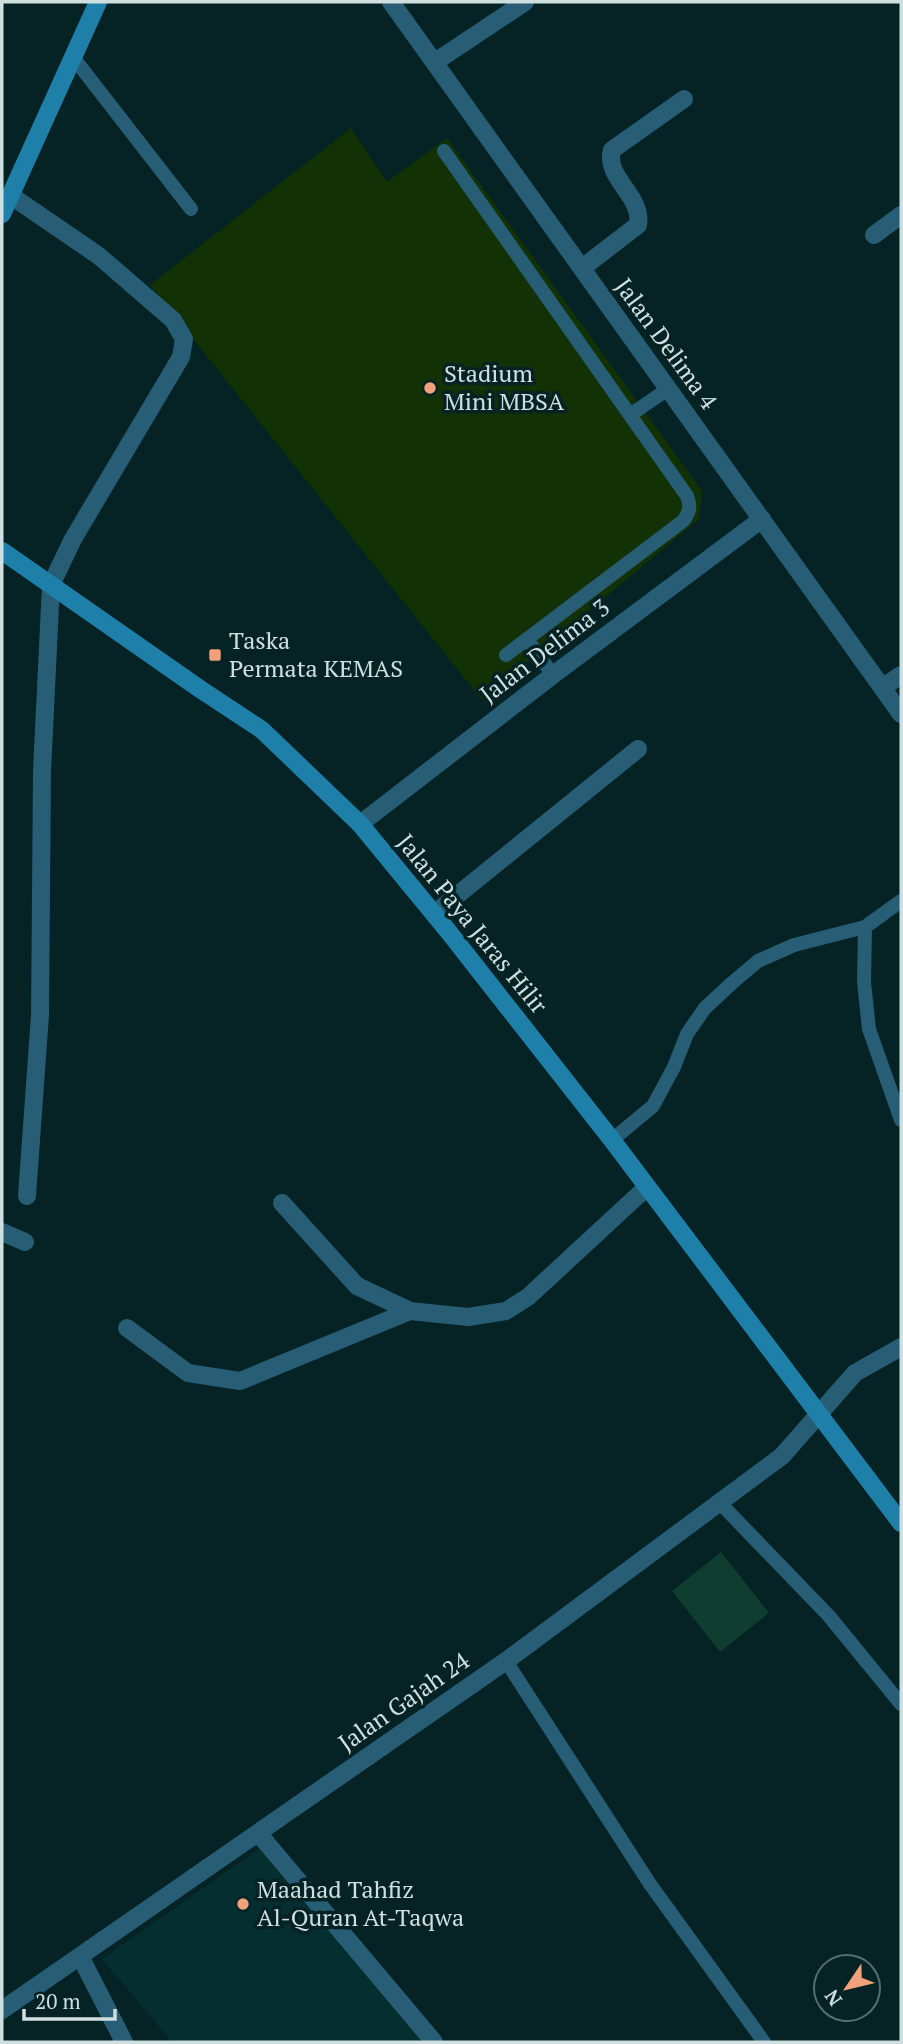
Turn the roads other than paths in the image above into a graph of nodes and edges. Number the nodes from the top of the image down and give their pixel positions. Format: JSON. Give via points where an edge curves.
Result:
{"nodes":[{"id":1,"x":98,"y":2,"type":"edge"},
{"id":2,"x":391,"y":2,"type":"edge"},
{"id":3,"x":525,"y":2,"type":"edge"},
{"id":4,"x":73,"y":57,"type":"junction"},
{"id":5,"x":435,"y":62,"type":"junction"},
{"id":6,"x":684,"y":99,"type":"dead end"},
{"id":7,"x":444,"y":151,"type":"dead end"},
{"id":8,"x":10,"y":195,"type":"junction"},
{"id":9,"x":191,"y":209,"type":"dead end"},
{"id":10,"x":2,"y":214,"type":"edge"},
{"id":11,"x":901,"y":215,"type":"edge"},
{"id":12,"x":874,"y":235,"type":"dead end"},
{"id":13,"x":582,"y":268,"type":"junction"},
{"id":14,"x":668,"y":389,"type":"junction"},
{"id":15,"x":629,"y":415,"type":"junction"},
{"id":16,"x":762,"y":519,"type":"junction"},
{"id":17,"x":2,"y":551,"type":"edge"},
{"id":18,"x":51,"y":585,"type":"junction"},
{"id":19,"x":527,"y":639,"type":"junction"},
{"id":20,"x":506,"y":655,"type":"dead end"},
{"id":21,"x":554,"y":675,"type":"junction"},
{"id":22,"x":901,"y":675,"type":"edge"},
{"id":23,"x":882,"y":688,"type":"junction"},
{"id":24,"x":901,"y":714,"type":"edge"},
{"id":25,"x":638,"y":749,"type":"dead end"},
{"id":26,"x":360,"y":824,"type":"junction"},
{"id":27,"x":901,"y":901,"type":"edge"},
{"id":28,"x":434,"y":914,"type":"junction"},
{"id":29,"x":865,"y":928,"type":"junction"},
{"id":30,"x":901,"y":1120,"type":"edge"},
{"id":31,"x":612,"y":1140,"type":"junction"},
{"id":32,"x":647,"y":1187,"type":"junction"},
{"id":33,"x":27,"y":1195,"type":"dead end"},
{"id":34,"x":282,"y":1203,"type":"dead end"},
{"id":35,"x":2,"y":1231,"type":"edge"},
{"id":36,"x":25,"y":1242,"type":"dead end"},
{"id":37,"x":410,"y":1311,"type":"junction"},
{"id":38,"x":127,"y":1328,"type":"dead end"},
{"id":39,"x":901,"y":1347,"type":"edge"},
{"id":40,"x":819,"y":1414,"type":"junction"},
{"id":41,"x":720,"y":1503,"type":"junction"},
{"id":42,"x":901,"y":1523,"type":"edge"},
{"id":43,"x":506,"y":1661,"type":"junction"},
{"id":44,"x":901,"y":1704,"type":"edge"},
{"id":45,"x":258,"y":1833,"type":"junction"},
{"id":46,"x":80,"y":1956,"type":"junction"},
{"id":47,"x":2,"y":2010,"type":"edge"},
{"id":48,"x":124,"y":2042,"type":"edge"},
{"id":49,"x":434,"y":2042,"type":"edge"},
{"id":50,"x":764,"y":2042,"type":"edge"}],
"edges":[{"from":1,"to":4,"type":"street"},
{"from":2,"to":5,"type":"street","name":"Jalan Delima 4"},
{"from":3,"to":5,"type":"street"},
{"from":4,"to":8,"type":"street"},
{"from":4,"to":9,"type":"lane"},
{"from":5,"to":13,"type":"street","name":"Jalan Delima 4"},
{"from":6,"to":13,"type":"street","via":[[612,150],[611,165],[638,208],[638,225]]},
{"from":7,"to":15,"type":"lane"},
{"from":8,"to":10,"type":"street"},
{"from":8,"to":18,"type":"street","via":[[99,256],[173,320],[184,339],[181,357],[73,539]]},
{"from":11,"to":12,"type":"street"},
{"from":13,"to":14,"type":"street","name":"Jalan Delima 4"},
{"from":14,"to":15,"type":"lane"},
{"from":14,"to":16,"type":"street","name":"Jalan Delima 4"},
{"from":15,"to":19,"type":"lane","via":[[687,496],[689,514]]},
{"from":16,"to":21,"type":"street","name":"Jalan Delima 3"},
{"from":16,"to":23,"type":"street","name":"Jalan Delima 4"},
{"from":17,"to":18,"type":"street","name":"Jalan Paya Jaras Hilir"},
{"from":18,"to":26,"type":"street","name":"Jalan Paya Jaras Hilir","via":[[262,730]]},
{"from":18,"to":33,"type":"street","via":[[42,771],[40,1015]]},
{"from":19,"to":20,"type":"lane"},
{"from":19,"to":21,"type":"lane"},
{"from":21,"to":26,"type":"street","name":"Jalan Delima 3"},
{"from":22,"to":23,"type":"street"},
{"from":23,"to":24,"type":"street","name":"Jalan Delima 4"},
{"from":25,"to":28,"type":"street"},
{"from":26,"to":28,"type":"street","name":"Jalan Paya Jaras Hilir"},
{"from":27,"to":29,"type":"lane"},
{"from":28,"to":31,"type":"street","name":"Jalan Paya Jaras Hilir"},
{"from":29,"to":30,"type":"lane","via":[[869,1029]]},
{"from":29,"to":31,"type":"lane","via":[[794,945],[758,961],[705,1008],[687,1034],[653,1107]]},
{"from":31,"to":32,"type":"street","name":"Jalan Paya Jaras Hilir"},
{"from":32,"to":37,"type":"street","via":[[528,1297],[506,1311],[468,1317]]},
{"from":32,"to":40,"type":"street","name":"Jalan Paya Jaras Hilir"},
{"from":34,"to":37,"type":"street","via":[[357,1286]]},
{"from":35,"to":36,"type":"street"},
{"from":37,"to":38,"type":"street","via":[[240,1381],[188,1373]]},
{"from":39,"to":40,"type":"street","name":"Jalan Gajah 24","via":[[855,1373]]},
{"from":40,"to":41,"type":"street","name":"Jalan Gajah 24","via":[[782,1456]]},
{"from":40,"to":42,"type":"street","name":"Jalan Paya Jaras Hilir"},
{"from":41,"to":43,"type":"street","name":"Jalan Gajah 24"},
{"from":41,"to":44,"type":"lane","via":[[829,1616]]},
{"from":43,"to":45,"type":"street","name":"Jalan Gajah 24"},
{"from":43,"to":50,"type":"lane","via":[[650,1884]]},
{"from":45,"to":46,"type":"street","name":"Jalan Gajah 24"},
{"from":45,"to":49,"type":"street"},
{"from":46,"to":47,"type":"street","name":"Jalan Gajah 24"},
{"from":46,"to":48,"type":"street"}]}
